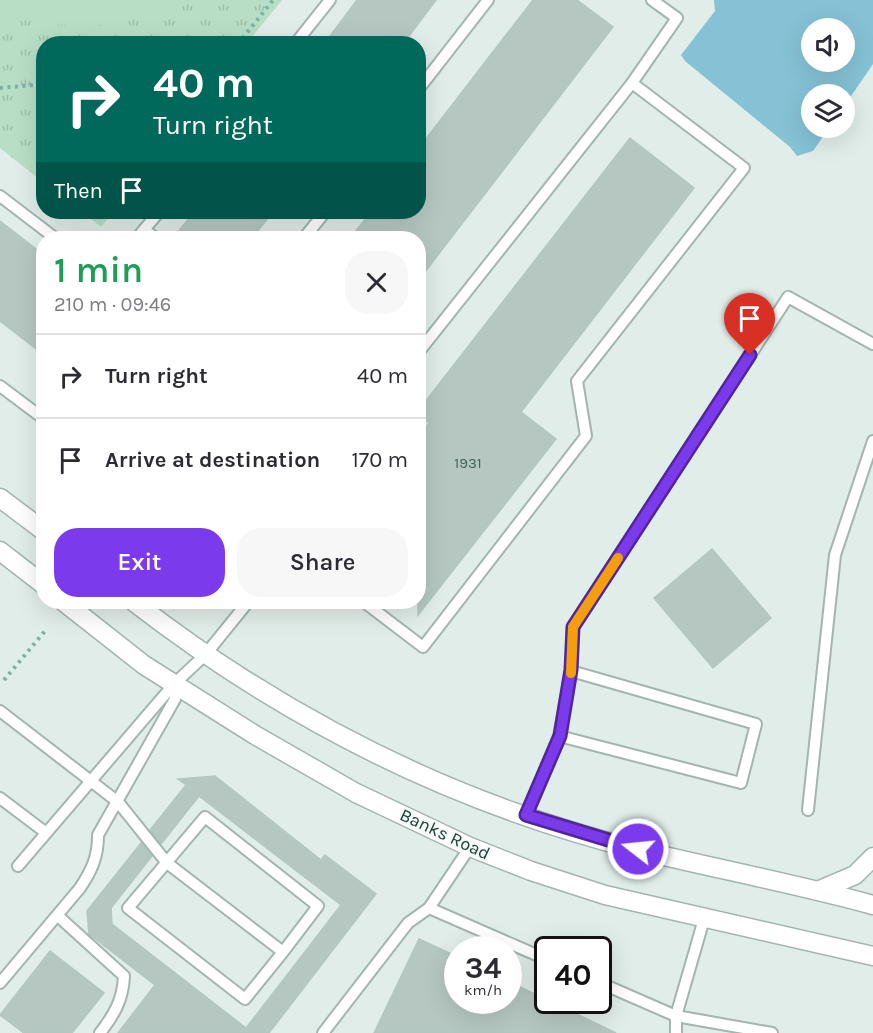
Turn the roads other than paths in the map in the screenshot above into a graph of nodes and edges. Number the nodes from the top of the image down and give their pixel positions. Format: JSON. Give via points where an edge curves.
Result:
{"nodes":[{"id":1,"x":330,"y":0,"type":"edge"},
{"id":2,"x":488,"y":0,"type":"edge"},
{"id":3,"x":652,"y":0,"type":"edge"},
{"id":4,"x":301,"y":36,"type":"edge"},
{"id":5,"x":426,"y":80,"type":"edge"},
{"id":6,"x":632,"y":82,"type":"junction"},
{"id":7,"x":0,"y":196,"type":"edge"},
{"id":8,"x":153,"y":219,"type":"edge"},
{"id":9,"x":319,"y":219,"type":"edge"},
{"id":10,"x":46,"y":231,"type":"edge"},
{"id":11,"x":143,"y":231,"type":"edge"},
{"id":12,"x":310,"y":231,"type":"edge"},
{"id":13,"x":426,"y":343,"type":"edge"},
{"id":14,"x":873,"y":344,"type":"edge"},
{"id":15,"x":0,"y":386,"type":"edge"},
{"id":16,"x":36,"y":413,"type":"edge"},
{"id":17,"x":873,"y":441,"type":"edge"},
{"id":18,"x":0,"y":498,"type":"edge"},
{"id":19,"x":36,"y":525,"type":"edge"},
{"id":20,"x":0,"y":551,"type":"edge"},
{"id":21,"x":36,"y":579,"type":"edge"},
{"id":22,"x":73,"y":609,"type":"edge"},
{"id":23,"x":143,"y":609,"type":"edge"},
{"id":24,"x":242,"y":609,"type":"edge"},
{"id":25,"x":373,"y":609,"type":"edge"},
{"id":26,"x":205,"y":655,"type":"junction"},
{"id":27,"x":571,"y":670,"type":"junction"},
{"id":28,"x":174,"y":684,"type":"junction"},
{"id":29,"x":0,"y":711,"type":"edge"},
{"id":30,"x":560,"y":736,"type":"junction"},
{"id":31,"x":91,"y":782,"type":"junction"},
{"id":32,"x":0,"y":798,"type":"edge"},
{"id":33,"x":118,"y":802,"type":"junction"},
{"id":34,"x":808,"y":810,"type":"dead end"},
{"id":35,"x":526,"y":815,"type":"junction"},
{"id":36,"x":45,"y":832,"type":"junction"},
{"id":37,"x":471,"y":847,"type":"junction"},
{"id":38,"x":873,"y":857,"type":"edge"},
{"id":39,"x":167,"y":863,"type":"junction"},
{"id":40,"x":18,"y":866,"type":"dead end"},
{"id":41,"x":820,"y":890,"type":"junction"},
{"id":42,"x":873,"y":905,"type":"edge"},
{"id":43,"x":429,"y":908,"type":"junction"},
{"id":44,"x":58,"y":916,"type":"junction"},
{"id":45,"x":704,"y":919,"type":"junction"},
{"id":46,"x":283,"y":952,"type":"junction"},
{"id":47,"x":534,"y":954,"type":"edge"},
{"id":48,"x":873,"y":956,"type":"edge"},
{"id":49,"x":0,"y":983,"type":"edge"},
{"id":50,"x":612,"y":988,"type":"edge"},
{"id":51,"x":676,"y":1016,"type":"junction"},
{"id":52,"x":100,"y":1033,"type":"edge"},
{"id":53,"x":323,"y":1033,"type":"edge"},
{"id":54,"x":676,"y":1033,"type":"edge"},
{"id":55,"x":766,"y":1033,"type":"edge"},
{"id":56,"x":772,"y":1033,"type":"edge"}],
"edges":[{"from":1,"to":4,"type":"lane"},
{"from":2,"to":5,"type":"lane"},
{"from":3,"to":6,"type":"lane","via":[[677,18]]},
{"from":6,"to":13,"type":"lane"},
{"from":6,"to":25,"type":"lane","via":[[744,168],[577,381],[586,436],[423,647]]},
{"from":7,"to":10,"type":"lane"},
{"from":8,"to":11,"type":"lane"},
{"from":9,"to":12,"type":"lane"},
{"from":14,"to":27,"type":"lane","via":[[788,297],[573,627]]},
{"from":15,"to":16,"type":"lane"},
{"from":17,"to":34,"type":"lane","via":[[835,555]]},
{"from":18,"to":19,"type":"street"},
{"from":20,"to":21,"type":"street"},
{"from":22,"to":28,"type":"street","name":"Banks Road"},
{"from":23,"to":26,"type":"street"},
{"from":24,"to":26,"type":"lane"},
{"from":26,"to":28,"type":"lane"},
{"from":26,"to":35,"type":"street","via":[[276,701],[379,756],[450,788]]},
{"from":27,"to":30,"type":"lane"},
{"from":27,"to":30,"type":"lane","via":[[756,724],[741,783]]},
{"from":28,"to":31,"type":"lane"},
{"from":28,"to":33,"type":"lane","via":[[175,699]]},
{"from":28,"to":37,"type":"street","name":"Banks Road","via":[[356,793]]},
{"from":29,"to":31,"type":"lane"},
{"from":30,"to":35,"type":"lane"},
{"from":31,"to":33,"type":"lane"},
{"from":31,"to":36,"type":"lane"},
{"from":32,"to":36,"type":"lane"},
{"from":33,"to":39,"type":"lane"},
{"from":33,"to":44,"type":"lane","via":[[98,835],[98,856],[90,872]]},
{"from":35,"to":41,"type":"street","via":[[638,849]]},
{"from":36,"to":40,"type":"lane"},
{"from":37,"to":43,"type":"lane"},
{"from":37,"to":45,"type":"street","name":"Banks Road","via":[[531,872],[605,895]]},
{"from":38,"to":41,"type":"street","via":[[855,875]]},
{"from":39,"to":46,"type":"lane"},
{"from":39,"to":46,"type":"lane","via":[[205,817],[318,906]]},
{"from":39,"to":46,"type":"lane","via":[[128,908],[245,999]]},
{"from":41,"to":42,"type":"street"},
{"from":43,"to":47,"type":"lane"},
{"from":43,"to":53,"type":"lane","via":[[408,922]]},
{"from":44,"to":49,"type":"lane"},
{"from":44,"to":52,"type":"lane","via":[[124,976],[116,1013]]},
{"from":45,"to":48,"type":"street","name":"Banks Road"},
{"from":45,"to":51,"type":"lane"},
{"from":50,"to":51,"type":"lane"},
{"from":51,"to":54,"type":"lane"},
{"from":51,"to":55,"type":"lane"},
{"from":55,"to":56,"type":"lane"}]}
